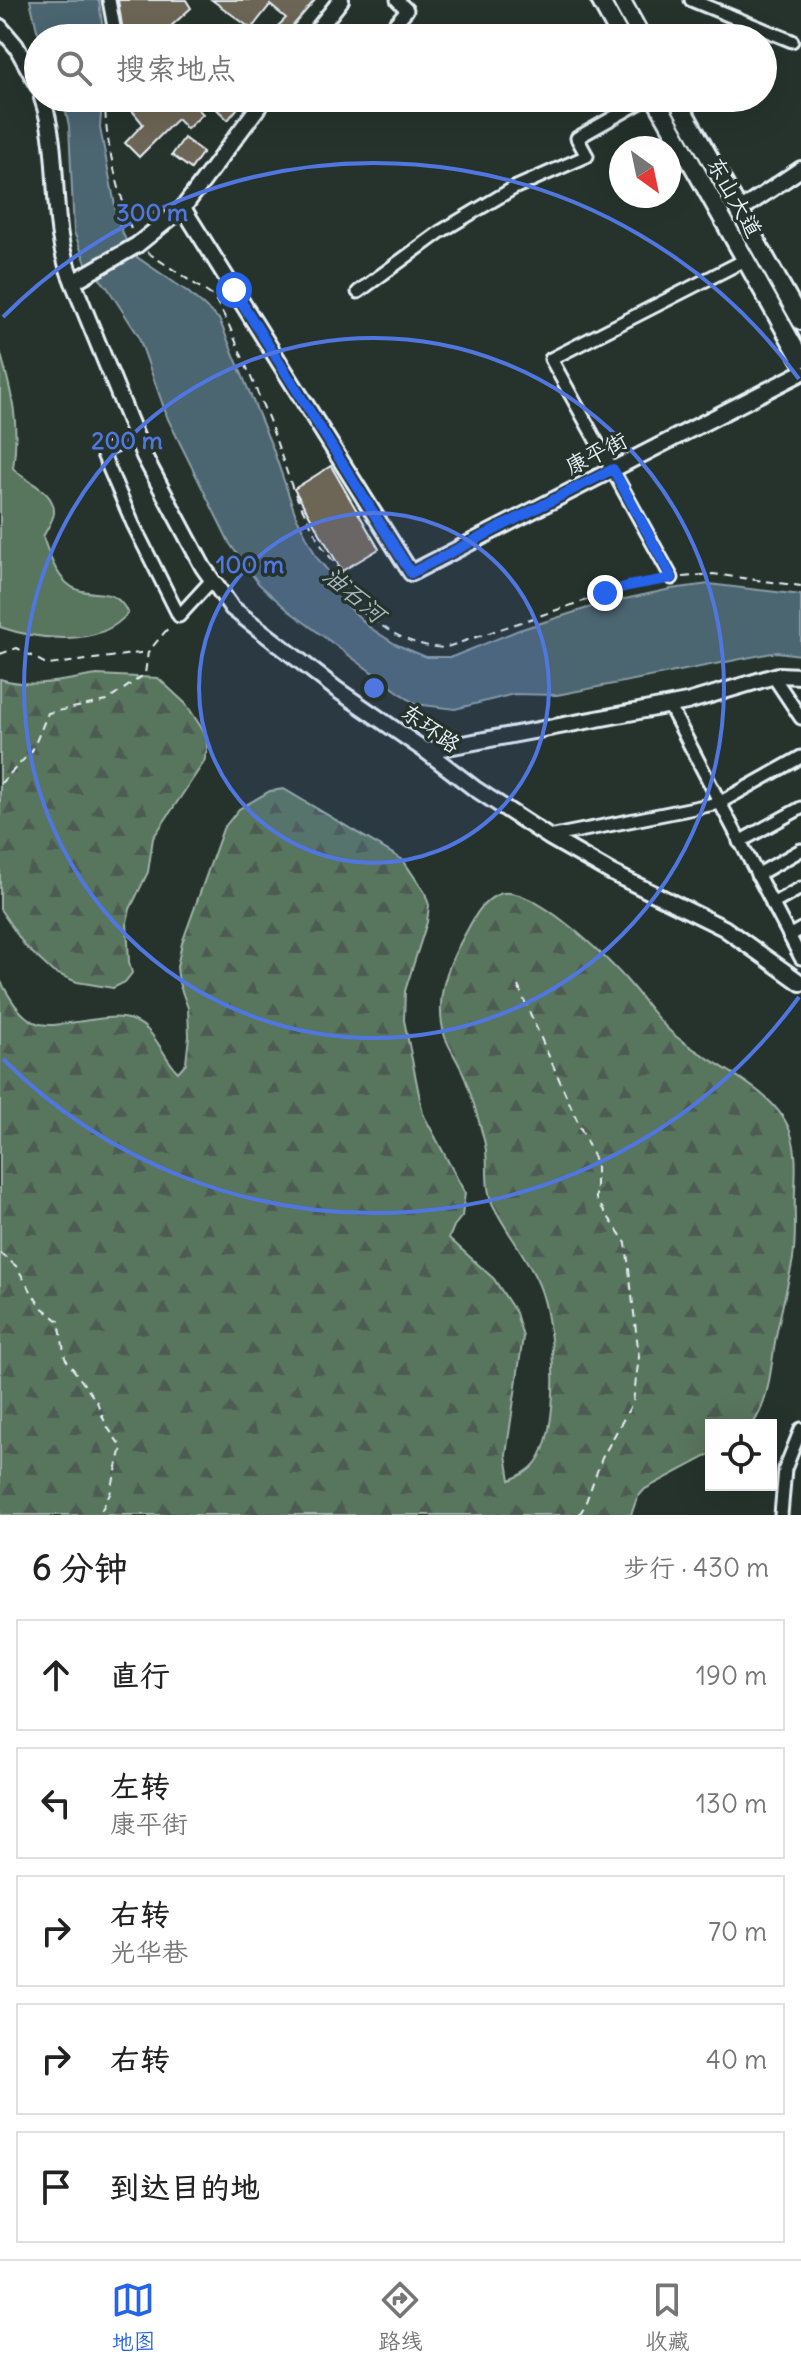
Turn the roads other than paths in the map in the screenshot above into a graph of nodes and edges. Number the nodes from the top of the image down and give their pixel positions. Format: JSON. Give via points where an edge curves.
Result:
{"nodes":[{"id":1,"x":109,"y":0,"type":"edge"},
{"id":2,"x":341,"y":0,"type":"edge"},
{"id":3,"x":397,"y":0,"type":"edge"},
{"id":4,"x":600,"y":0,"type":"edge"},
{"id":5,"x":621,"y":0,"type":"edge"},
{"id":6,"x":691,"y":0,"type":"edge"},
{"id":7,"x":113,"y":24,"type":"edge"},
{"id":8,"x":322,"y":24,"type":"edge"},
{"id":9,"x":395,"y":24,"type":"edge"},
{"id":10,"x":613,"y":24,"type":"edge"},
{"id":11,"x":634,"y":24,"type":"edge"},
{"id":12,"x":750,"y":24,"type":"edge"},
{"id":13,"x":0,"y":27,"type":"edge"},
{"id":14,"x":777,"y":35,"type":"edge"},
{"id":15,"x":792,"y":41,"type":"dead end"},
{"id":16,"x":24,"y":61,"type":"edge"},
{"id":17,"x":45,"y":112,"type":"edge"},
{"id":18,"x":255,"y":112,"type":"edge"},
{"id":19,"x":623,"y":112,"type":"edge"},
{"id":20,"x":663,"y":112,"type":"edge"},
{"id":21,"x":684,"y":112,"type":"edge"},
{"id":22,"x":801,"y":169,"type":"edge"},
{"id":23,"x":183,"y":208,"type":"junction"},
{"id":24,"x":739,"y":211,"type":"junction"},
{"id":25,"x":745,"y":260,"type":"junction"},
{"id":26,"x":79,"y":279,"type":"junction"},
{"id":27,"x":358,"y":292,"type":"dead end"},
{"id":28,"x":766,"y":297,"type":"junction"},
{"id":29,"x":798,"y":312,"type":"edge"},
{"id":30,"x":801,"y":359,"type":"edge"},
{"id":31,"x":801,"y":373,"type":"edge"},
{"id":32,"x":136,"y":437,"type":"junction"},
{"id":33,"x":613,"y":469,"type":"junction"},
{"id":34,"x":672,"y":578,"type":"road end"},
{"id":35,"x":212,"y":580,"type":"junction"},
{"id":36,"x":773,"y":676,"type":"junction"},
{"id":37,"x":801,"y":676,"type":"edge"},
{"id":38,"x":669,"y":705,"type":"junction"},
{"id":39,"x":801,"y":718,"type":"edge"},
{"id":40,"x":426,"y":751,"type":"junction"},
{"id":41,"x":801,"y":757,"type":"edge"},
{"id":42,"x":719,"y":803,"type":"junction"},
{"id":43,"x":801,"y":808,"type":"edge"},
{"id":44,"x":549,"y":837,"type":"junction"},
{"id":45,"x":739,"y":842,"type":"junction"},
{"id":46,"x":801,"y":850,"type":"edge"},
{"id":47,"x":757,"y":875,"type":"junction"},
{"id":48,"x":801,"y":888,"type":"edge"},
{"id":49,"x":772,"y":904,"type":"junction"},
{"id":50,"x":801,"y":929,"type":"edge"},
{"id":51,"x":789,"y":936,"type":"junction"},
{"id":52,"x":801,"y":958,"type":"edge"},
{"id":53,"x":801,"y":983,"type":"edge"},
{"id":54,"x":801,"y":1429,"type":"edge"},
{"id":55,"x":781,"y":1515,"type":"edge"}],
"edges":[{"from":1,"to":7,"type":"street"},
{"from":2,"to":8,"type":"street"},
{"from":3,"to":9,"type":"street","via":[[407,10]]},
{"from":4,"to":10,"type":"main road"},
{"from":5,"to":11,"type":"main road"},
{"from":6,"to":12,"type":"street"},
{"from":13,"to":16,"type":"street"},
{"from":14,"to":15,"type":"street"},
{"from":17,"to":26,"type":"street","name":"东环路","via":[[62,259]]},
{"from":18,"to":23,"type":"street"},
{"from":19,"to":27,"type":"street","via":[[577,138],[587,156],[501,195]]},
{"from":20,"to":25,"type":"main road","name":"东山大道"},
{"from":21,"to":24,"type":"main road","name":"东山大道"},
{"from":22,"to":24,"type":"street"},
{"from":23,"to":26,"type":"street"},
{"from":23,"to":33,"type":"street","name":"康平街","via":[[411,573]]},
{"from":24,"to":29,"type":"main road","name":"东山大道"},
{"from":25,"to":28,"type":"main road","name":"东山大道"},
{"from":25,"to":33,"type":"street","via":[[551,359]]},
{"from":26,"to":32,"type":"street","name":"东环路"},
{"from":28,"to":29,"type":"street"},
{"from":28,"to":30,"type":"main road","name":"东山大道"},
{"from":31,"to":33,"type":"street","name":"康平街"},
{"from":32,"to":35,"type":"street","name":"东环路"},
{"from":32,"to":35,"type":"street","via":[[102,452],[179,616]]},
{"from":33,"to":34,"type":"street"},
{"from":35,"to":40,"type":"street","name":"东环路","via":[[232,608]]},
{"from":36,"to":37,"type":"street"},
{"from":36,"to":38,"type":"street"},
{"from":36,"to":39,"type":"street"},
{"from":38,"to":40,"type":"street"},
{"from":38,"to":42,"type":"street"},
{"from":40,"to":44,"type":"street","name":"东环路"},
{"from":41,"to":42,"type":"street"},
{"from":42,"to":44,"type":"street"},
{"from":42,"to":45,"type":"street"},
{"from":43,"to":45,"type":"street"},
{"from":44,"to":53,"type":"street","name":"东环路","via":[[724,928]]},
{"from":45,"to":47,"type":"street"},
{"from":46,"to":47,"type":"street"},
{"from":47,"to":49,"type":"street"},
{"from":48,"to":49,"type":"street"},
{"from":49,"to":51,"type":"street"},
{"from":50,"to":51,"type":"street"},
{"from":51,"to":52,"type":"street"},
{"from":54,"to":55,"type":"street","via":[[785,1469]]}]}
